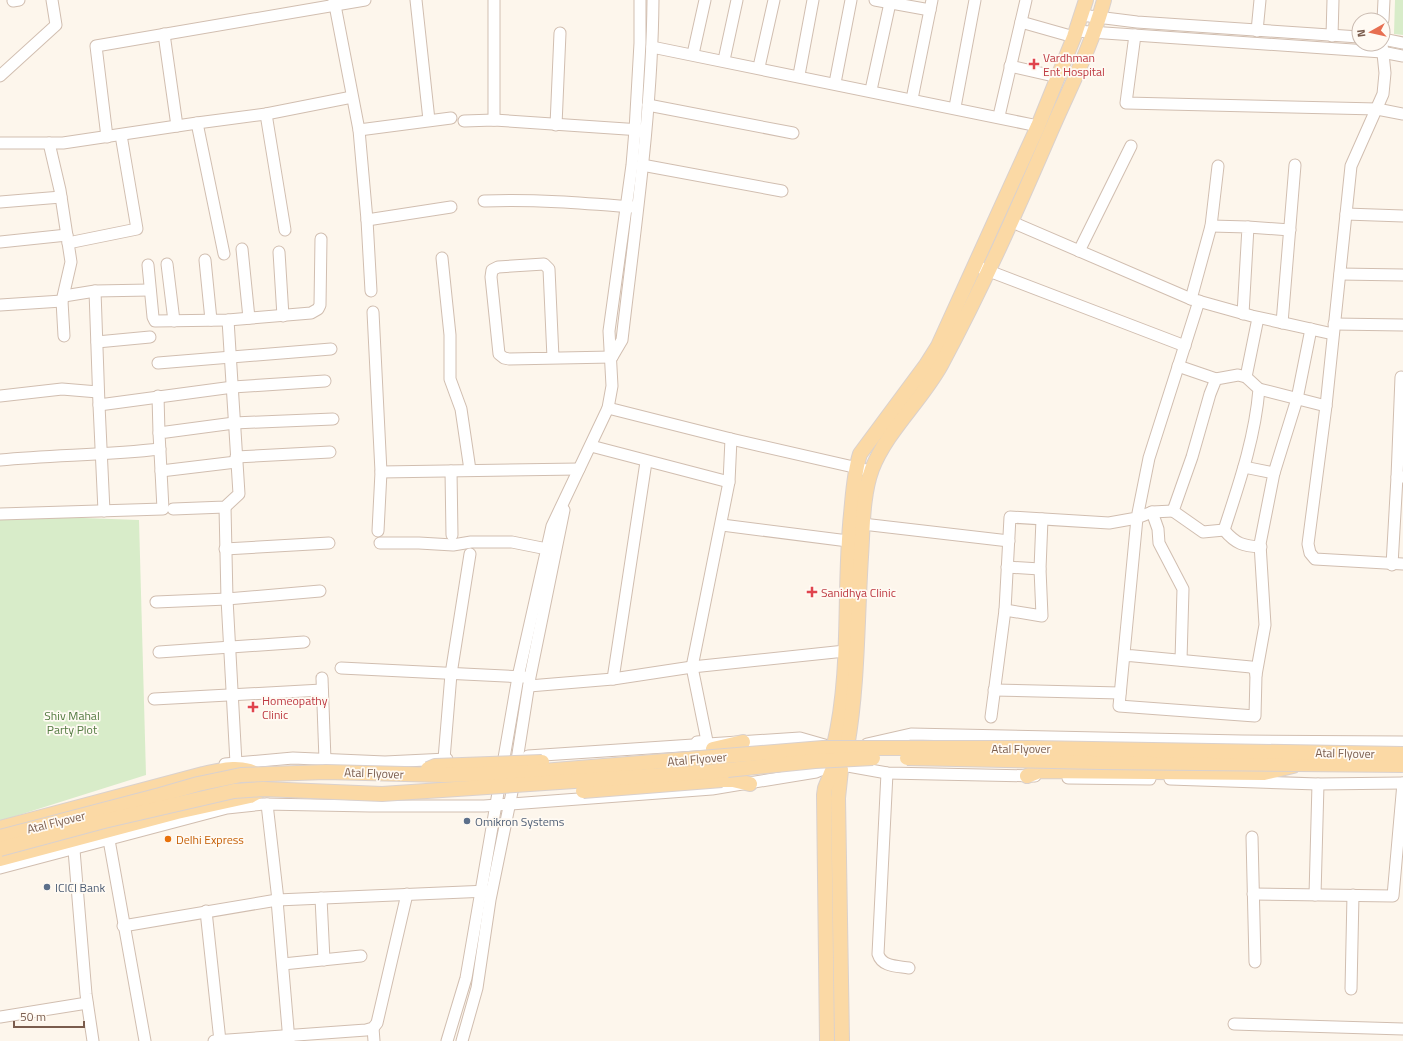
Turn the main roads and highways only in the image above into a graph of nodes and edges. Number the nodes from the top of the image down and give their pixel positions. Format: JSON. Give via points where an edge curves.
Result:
{"nodes":[{"id":1,"x":1086,"y":0,"type":"edge"},
{"id":2,"x":1104,"y":0,"type":"edge"},
{"id":3,"x":857,"y":523,"type":"junction"},
{"id":4,"x":743,"y":742,"type":"road end"},
{"id":5,"x":840,"y":747,"type":"junction"},
{"id":6,"x":1403,"y":754,"type":"edge"},
{"id":7,"x":1297,"y":764,"type":"junction"},
{"id":8,"x":1403,"y":765,"type":"edge"},
{"id":9,"x":838,"y":768,"type":"junction"},
{"id":10,"x":258,"y":774,"type":"junction"},
{"id":11,"x":417,"y":774,"type":"junction"},
{"id":12,"x":1033,"y":774,"type":"road end"},
{"id":13,"x":750,"y":784,"type":"road end"},
{"id":14,"x":263,"y":789,"type":"junction"},
{"id":15,"x":423,"y":792,"type":"junction"},
{"id":16,"x":0,"y":828,"type":"edge"},
{"id":17,"x":0,"y":837,"type":"edge"},
{"id":18,"x":0,"y":849,"type":"edge"},
{"id":19,"x":0,"y":859,"type":"edge"},
{"id":20,"x":827,"y":1041,"type":"edge"},
{"id":21,"x":842,"y":1041,"type":"edge"}],
"edges":[{"from":1,"to":3,"type":"main road","via":[[1038,126],[938,346],[865,446],[856,467]]},
{"from":2,"to":3,"type":"main road","via":[[1095,33],[1012,222],[940,366],[879,454],[871,471]]},
{"from":3,"to":5,"type":"main road","via":[[848,541]]},
{"from":3,"to":5,"type":"main road","via":[[857,650],[851,722]]},
{"from":4,"to":11,"type":"main road","bridge":true,"via":[[713,748],[584,760],[435,766]]},
{"from":5,"to":9,"type":"main road","via":[[851,759]]},
{"from":5,"to":9,"type":"main road","via":[[826,754]]},
{"from":6,"to":11,"type":"main road","name":"Atal Flyover","bridge":true,"via":[[1046,748],[823,748],[518,773]]},
{"from":7,"to":8,"type":"main road","name":"Atal Flyover","bridge":true},
{"from":7,"to":12,"type":"main road","bridge":true,"via":[[1264,773]]},
{"from":7,"to":15,"type":"main road","name":"Atal Flyover","bridge":true,"via":[[878,758]]},
{"from":9,"to":20,"type":"main road","via":[[825,788],[824,795]]},
{"from":9,"to":21,"type":"main road"},
{"from":10,"to":11,"type":"main road","name":"Atal Flyover","bridge":true},
{"from":10,"to":16,"type":"main road","via":[[236,768],[203,774]]},
{"from":10,"to":17,"type":"main road","name":"Atal Flyover","bridge":true,"via":[[198,784]]},
{"from":13,"to":15,"type":"main road","bridge":true,"via":[[722,780],[479,796],[434,797]]},
{"from":14,"to":15,"type":"main road","name":"Atal Flyover","bridge":true,"via":[[382,794]]},
{"from":14,"to":18,"type":"main road","name":"Atal Flyover","bridge":true,"via":[[234,790],[204,796]]},
{"from":14,"to":19,"type":"main road","via":[[250,796],[177,812]]}]}
